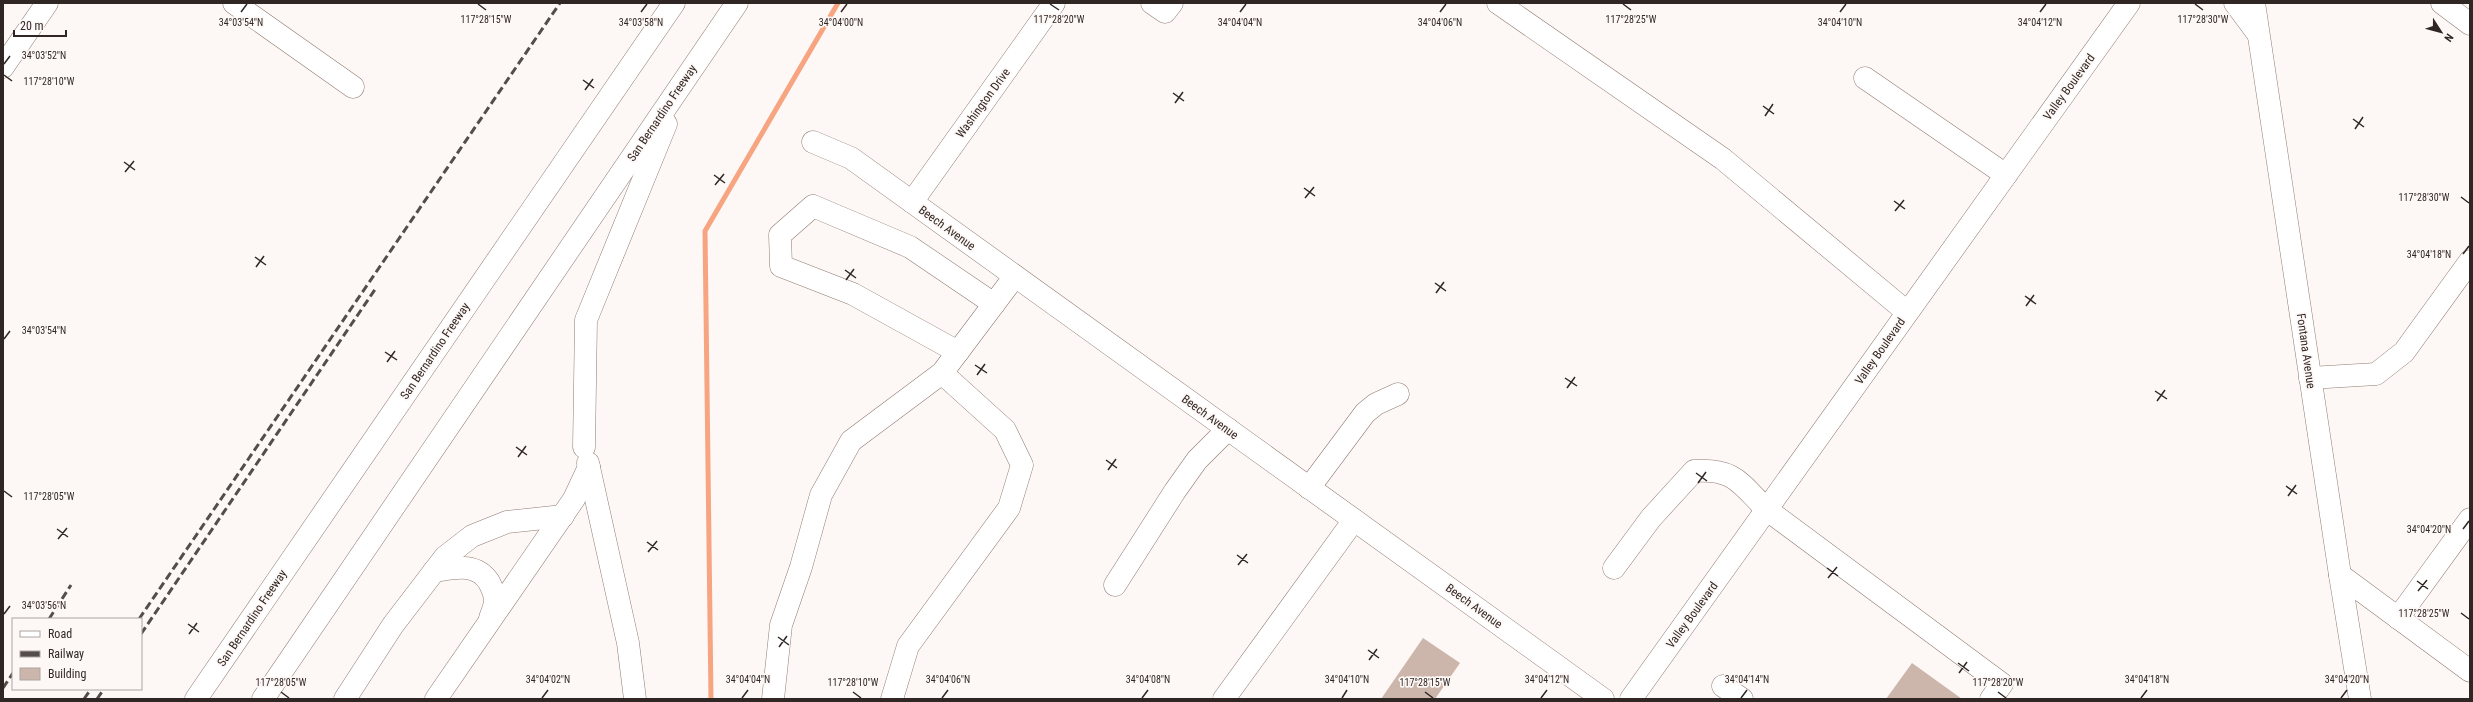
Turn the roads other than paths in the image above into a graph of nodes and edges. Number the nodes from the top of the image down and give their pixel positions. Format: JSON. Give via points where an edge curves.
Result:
{"nodes":[{"id":1,"x":47,"y":3,"type":"edge"},
{"id":2,"x":234,"y":3,"type":"edge"},
{"id":3,"x":674,"y":3,"type":"edge"},
{"id":4,"x":737,"y":3,"type":"edge"},
{"id":5,"x":1054,"y":3,"type":"edge"},
{"id":6,"x":1152,"y":3,"type":"edge"},
{"id":7,"x":1172,"y":3,"type":"edge"},
{"id":8,"x":1498,"y":3,"type":"edge"},
{"id":9,"x":2129,"y":3,"type":"edge"},
{"id":10,"x":2235,"y":3,"type":"edge"},
{"id":11,"x":2254,"y":3,"type":"edge"},
{"id":12,"x":2442,"y":3,"type":"edge"},
{"id":13,"x":2470,"y":24,"type":"edge"},
{"id":14,"x":2259,"y":36,"type":"junction"},
{"id":15,"x":3,"y":67,"type":"edge"},
{"id":16,"x":1864,"y":78,"type":"dead end"},
{"id":17,"x":683,"y":82,"type":"junction"},
{"id":18,"x":353,"y":87,"type":"dead end"},
{"id":19,"x":813,"y":142,"type":"dead end"},
{"id":20,"x":2006,"y":175,"type":"junction"},
{"id":21,"x":912,"y":202,"type":"junction"},
{"id":22,"x":2470,"y":261,"type":"edge"},
{"id":23,"x":1015,"y":276,"type":"junction"},
{"id":24,"x":994,"y":304,"type":"junction"},
{"id":25,"x":1907,"y":312,"type":"junction"},
{"id":26,"x":958,"y":352,"type":"junction"},
{"id":27,"x":942,"y":373,"type":"junction"},
{"id":28,"x":2310,"y":378,"type":"junction"},
{"id":29,"x":1398,"y":394,"type":"dead end"},
{"id":30,"x":1228,"y":429,"type":"junction"},
{"id":31,"x":589,"y":467,"type":"junction"},
{"id":32,"x":1309,"y":488,"type":"junction"},
{"id":33,"x":1766,"y":509,"type":"junction"},
{"id":34,"x":563,"y":516,"type":"junction"},
{"id":35,"x":2470,"y":519,"type":"edge"},
{"id":36,"x":1354,"y":520,"type":"junction"},
{"id":37,"x":1614,"y":568,"type":"dead end"},
{"id":38,"x":434,"y":571,"type":"junction"},
{"id":39,"x":2340,"y":575,"type":"junction"},
{"id":40,"x":1115,"y":586,"type":"dead end"},
{"id":41,"x":2398,"y":618,"type":"junction"},
{"id":42,"x":489,"y":621,"type":"junction"},
{"id":43,"x":2470,"y":671,"type":"edge"},
{"id":44,"x":1724,"y":686,"type":"dead end"},
{"id":45,"x":196,"y":699,"type":"edge"},
{"id":46,"x":263,"y":699,"type":"edge"},
{"id":47,"x":345,"y":699,"type":"edge"},
{"id":48,"x":436,"y":699,"type":"edge"},
{"id":49,"x":635,"y":699,"type":"edge"},
{"id":50,"x":773,"y":699,"type":"edge"},
{"id":51,"x":892,"y":699,"type":"edge"},
{"id":52,"x":1224,"y":699,"type":"edge"},
{"id":53,"x":1603,"y":699,"type":"edge"},
{"id":54,"x":1632,"y":699,"type":"edge"},
{"id":55,"x":1742,"y":699,"type":"edge"},
{"id":56,"x":1991,"y":699,"type":"edge"},
{"id":57,"x":2360,"y":699,"type":"edge"}],
"edges":[{"from":1,"to":15,"type":"main road"},
{"from":2,"to":18,"type":"main road"},
{"from":3,"to":45,"type":"main road","name":"San Bernardino Freeway"},
{"from":4,"to":17,"type":"main road","name":"San Bernardino Freeway"},
{"from":5,"to":21,"type":"main road","name":"Washington Drive"},
{"from":6,"to":7,"type":"main road","via":[[1164,12]]},
{"from":8,"to":25,"type":"main road","via":[[1723,159]]},
{"from":9,"to":20,"type":"main road","name":"Valley Boulevard"},
{"from":10,"to":14,"type":"main road"},
{"from":11,"to":14,"type":"main road","name":"Fontana Avenue"},
{"from":12,"to":13,"type":"main road"},
{"from":14,"to":28,"type":"main road","name":"Fontana Avenue"},
{"from":16,"to":20,"type":"main road"},
{"from":17,"to":31,"type":"main road","via":[[586,320],[584,447]]},
{"from":17,"to":46,"type":"main road","name":"San Bernardino Freeway"},
{"from":19,"to":21,"type":"main road","name":"Beech Avenue","via":[[851,158]]},
{"from":20,"to":25,"type":"main road","name":"Valley Boulevard"},
{"from":21,"to":23,"type":"main road","name":"Beech Avenue"},
{"from":22,"to":28,"type":"main road","via":[[2404,352],[2376,374]]},
{"from":23,"to":24,"type":"main road"},
{"from":23,"to":30,"type":"main road","name":"Beech Avenue"},
{"from":24,"to":26,"type":"main road"},
{"from":24,"to":26,"type":"main road","via":[[910,247],[813,206],[780,235],[781,266],[853,294]]},
{"from":25,"to":33,"type":"main road","name":"Valley Boulevard"},
{"from":26,"to":27,"type":"main road"},
{"from":27,"to":50,"type":"main road","via":[[851,441],[821,495],[801,567],[781,625]]},
{"from":27,"to":51,"type":"main road","via":[[1005,430],[1022,465],[1009,508],[908,646]]},
{"from":28,"to":39,"type":"main road","name":"Fontana Avenue"},
{"from":29,"to":32,"type":"main road","via":[[1376,404],[1365,413]]},
{"from":30,"to":32,"type":"main road","name":"Beech Avenue"},
{"from":30,"to":40,"type":"main road","via":[[1183,478]]},
{"from":31,"to":34,"type":"main road"},
{"from":31,"to":49,"type":"main road","via":[[628,644]]},
{"from":32,"to":36,"type":"main road","name":"Beech Avenue"},
{"from":33,"to":37,"type":"main road","via":[[1733,476],[1715,469],[1694,471],[1651,518]]},
{"from":33,"to":54,"type":"main road","name":"Valley Boulevard"},
{"from":33,"to":56,"type":"main road","via":[[2002,684]]},
{"from":34,"to":38,"type":"main road","via":[[507,522],[472,536],[445,557]]},
{"from":34,"to":42,"type":"main road"},
{"from":35,"to":41,"type":"main road"},
{"from":36,"to":52,"type":"main road"},
{"from":36,"to":53,"type":"main road","name":"Beech Avenue"},
{"from":38,"to":42,"type":"main road","via":[[456,567],[474,568],[484,575],[495,600]]},
{"from":38,"to":47,"type":"main road","via":[[393,625]]},
{"from":39,"to":41,"type":"main road"},
{"from":39,"to":57,"type":"main road","name":"Fontana Avenue"},
{"from":41,"to":43,"type":"main road"},
{"from":42,"to":48,"type":"main road"},
{"from":44,"to":55,"type":"main road"}]}
